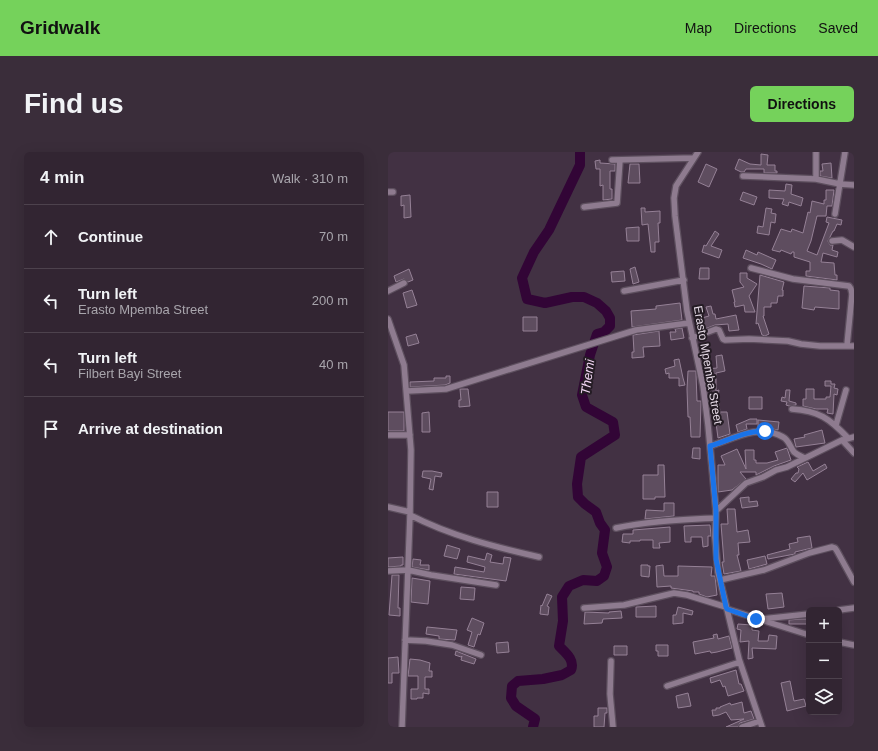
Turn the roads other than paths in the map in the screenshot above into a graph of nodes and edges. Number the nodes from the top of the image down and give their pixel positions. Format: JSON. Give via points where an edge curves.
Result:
{"nodes":[{"id":1,"x":698,"y":152,"type":"edge"},
{"id":2,"x":816,"y":152,"type":"edge"},
{"id":3,"x":844,"y":152,"type":"edge"},
{"id":4,"x":694,"y":158,"type":"junction"},
{"id":5,"x":612,"y":160,"type":"dead end"},
{"id":6,"x":620,"y":160,"type":"junction"},
{"id":7,"x":743,"y":176,"type":"dead end"},
{"id":8,"x":816,"y":179,"type":"junction"},
{"id":9,"x":840,"y":184,"type":"junction"},
{"id":10,"x":854,"y":186,"type":"edge"},
{"id":11,"x":584,"y":207,"type":"dead end"},
{"id":12,"x":835,"y":214,"type":"dead end"},
{"id":13,"x":832,"y":241,"type":"dead end"},
{"id":14,"x":854,"y":247,"type":"edge"},
{"id":15,"x":751,"y":268,"type":"dead end"},
{"id":16,"x":684,"y":280,"type":"junction"},
{"id":17,"x":404,"y":284,"type":"dead end"},
{"id":18,"x":388,"y":291,"type":"edge"},
{"id":19,"x":624,"y":291,"type":"dead end"},
{"id":20,"x":852,"y":312,"type":"edge"},
{"id":21,"x":388,"y":319,"type":"edge"},
{"id":22,"x":689,"y":323,"type":"junction"},
{"id":23,"x":692,"y":338,"type":"junction"},
{"id":24,"x":847,"y":345,"type":"junction"},
{"id":25,"x":854,"y":346,"type":"edge"},
{"id":26,"x":846,"y":390,"type":"dead end"},
{"id":27,"x":407,"y":391,"type":"junction"},
{"id":28,"x":792,"y":409,"type":"dead end"},
{"id":29,"x":836,"y":425,"type":"junction"},
{"id":30,"x":388,"y":434,"type":"edge"},
{"id":31,"x":410,"y":435,"type":"junction"},
{"id":32,"x":848,"y":438,"type":"edge"},
{"id":33,"x":710,"y":446,"type":"junction"},
{"id":34,"x":854,"y":453,"type":"edge"},
{"id":35,"x":805,"y":458,"type":"junction"},
{"id":36,"x":388,"y":507,"type":"edge"},
{"id":37,"x":716,"y":511,"type":"junction"},
{"id":38,"x":410,"y":514,"type":"junction"},
{"id":39,"x":716,"y":518,"type":"junction"},
{"id":40,"x":616,"y":528,"type":"dead end"},
{"id":41,"x":539,"y":557,"type":"dead end"},
{"id":42,"x":408,"y":570,"type":"junction"},
{"id":43,"x":388,"y":571,"type":"edge"},
{"id":44,"x":720,"y":580,"type":"junction"},
{"id":45,"x":854,"y":582,"type":"edge"},
{"id":46,"x":496,"y":585,"type":"dead end"},
{"id":47,"x":584,"y":608,"type":"dead end"},
{"id":48,"x":726,"y":608,"type":"junction"},
{"id":49,"x":854,"y":608,"type":"edge"},
{"id":50,"x":842,"y":610,"type":"edge"},
{"id":51,"x":806,"y":614,"type":"edge"},
{"id":52,"x":756,"y":619,"type":"junction"},
{"id":53,"x":806,"y":633,"type":"edge"},
{"id":54,"x":405,"y":640,"type":"junction"},
{"id":55,"x":842,"y":643,"type":"edge"},
{"id":56,"x":854,"y":645,"type":"edge"},
{"id":57,"x":481,"y":655,"type":"dead end"},
{"id":58,"x":611,"y":661,"type":"dead end"},
{"id":59,"x":740,"y":662,"type":"junction"},
{"id":60,"x":667,"y":686,"type":"dead end"},
{"id":61,"x":761,"y":724,"type":"edge"},
{"id":62,"x":402,"y":727,"type":"edge"},
{"id":63,"x":613,"y":727,"type":"edge"},
{"id":64,"x":742,"y":727,"type":"edge"}],
"edges":[{"from":1,"to":4,"type":"street","name":"Erasto Mpemba Street"},
{"from":2,"to":8,"type":"street"},
{"from":3,"to":9,"type":"street"},
{"from":4,"to":6,"type":"street"},
{"from":4,"to":16,"type":"street","name":"Erasto Mpemba Street","via":[[674,192]]},
{"from":5,"to":6,"type":"street"},
{"from":6,"to":11,"type":"street","via":[[617,203]]},
{"from":7,"to":8,"type":"street"},
{"from":8,"to":9,"type":"street"},
{"from":9,"to":10,"type":"street"},
{"from":9,"to":12,"type":"street"},
{"from":13,"to":14,"type":"street","via":[[842,240]]},
{"from":15,"to":20,"type":"street","via":[[793,278],[849,286],[852,294]]},
{"from":16,"to":19,"type":"street"},
{"from":16,"to":22,"type":"street","name":"Erasto Mpemba Street"},
{"from":17,"to":18,"type":"street"},
{"from":20,"to":24,"type":"street"},
{"from":21,"to":27,"type":"street","via":[[404,364]]},
{"from":22,"to":23,"type":"street","name":"Erasto Mpemba Street"},
{"from":22,"to":27,"type":"street","via":[[636,330],[446,389]]},
{"from":23,"to":24,"type":"street","via":[[716,329],[723,340],[788,341],[820,346]]},
{"from":23,"to":33,"type":"street","name":"Erasto Mpemba Street","via":[[703,386]]},
{"from":24,"to":25,"type":"street"},
{"from":26,"to":29,"type":"street"},
{"from":27,"to":31,"type":"street"},
{"from":28,"to":29,"type":"street","via":[[820,415]]},
{"from":29,"to":32,"type":"street"},
{"from":30,"to":31,"type":"street"},
{"from":31,"to":38,"type":"street"},
{"from":32,"to":34,"type":"street"},
{"from":32,"to":35,"type":"street"},
{"from":33,"to":35,"type":"street","via":[[758,430],[784,437],[794,452]]},
{"from":33,"to":37,"type":"street","name":"Erasto Mpemba Street"},
{"from":35,"to":37,"type":"street","via":[[746,483]]},
{"from":36,"to":38,"type":"street"},
{"from":37,"to":39,"type":"street","name":"Erasto Mpemba Street"},
{"from":38,"to":41,"type":"street","via":[[456,535]]},
{"from":38,"to":42,"type":"street"},
{"from":39,"to":40,"type":"street","via":[[641,523]]},
{"from":39,"to":44,"type":"street","name":"Erasto Mpemba Street","via":[[716,559]]},
{"from":42,"to":43,"type":"street"},
{"from":42,"to":46,"type":"street"},
{"from":42,"to":54,"type":"street"},
{"from":44,"to":45,"type":"street","via":[[764,570],[832,547],[837,551]]},
{"from":44,"to":48,"type":"street","name":"Erasto Mpemba Street"},
{"from":47,"to":48,"type":"street","via":[[624,605],[674,593]]},
{"from":48,"to":52,"type":"street"},
{"from":48,"to":59,"type":"street","name":"Erasto Mpemba Street"},
{"from":49,"to":50,"type":"street"},
{"from":51,"to":52,"type":"street"},
{"from":52,"to":53,"type":"street"},
{"from":54,"to":57,"type":"street","via":[[452,645]]},
{"from":54,"to":62,"type":"street"},
{"from":55,"to":56,"type":"street"},
{"from":58,"to":63,"type":"street"},
{"from":59,"to":60,"type":"street"},
{"from":59,"to":61,"type":"street","name":"Erasto Mpemba Street"},
{"from":61,"to":64,"type":"street"}]}
